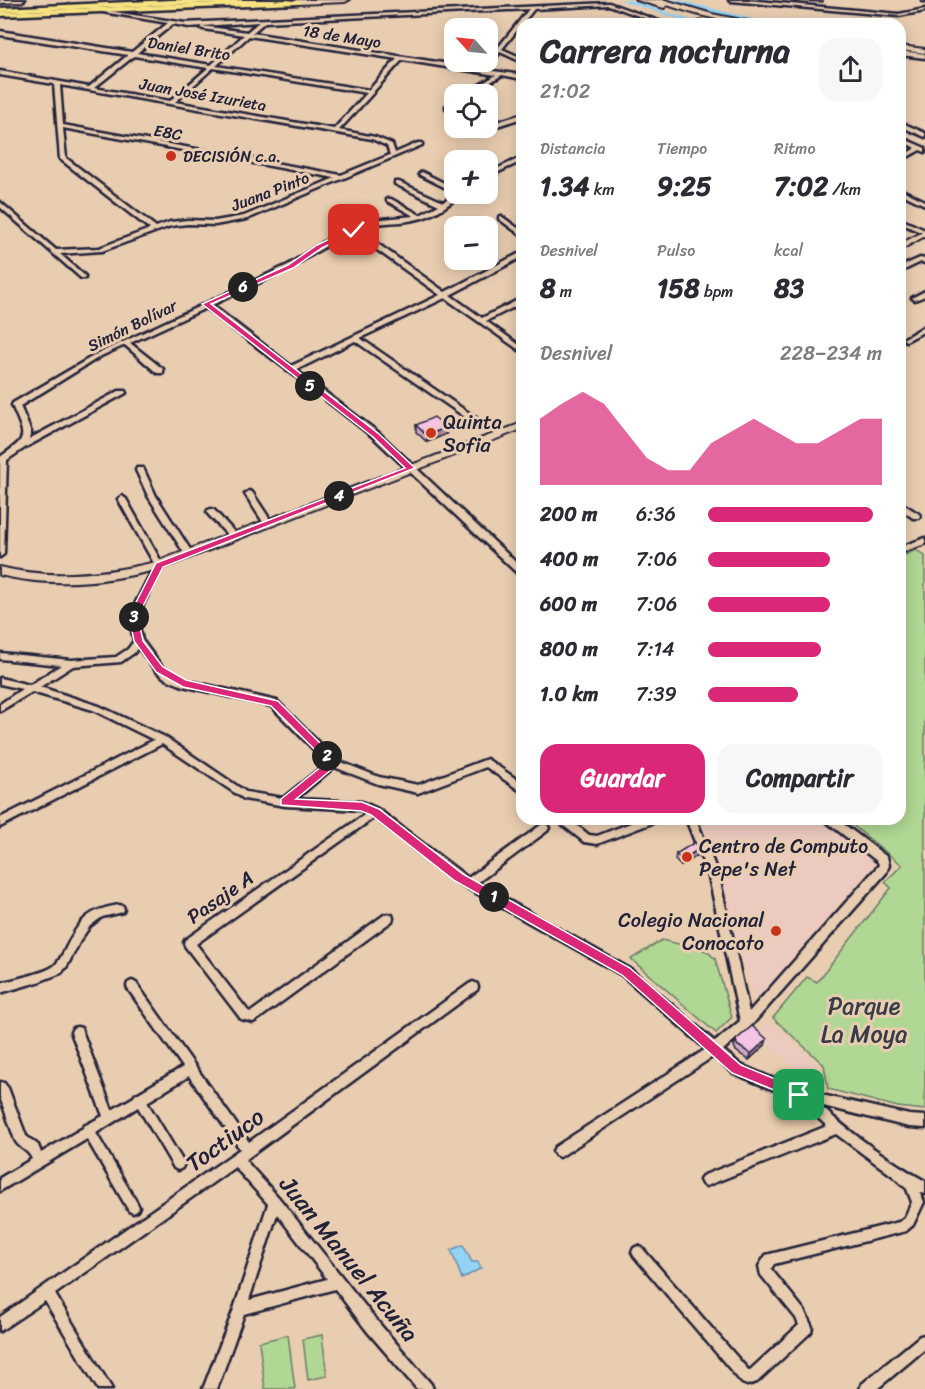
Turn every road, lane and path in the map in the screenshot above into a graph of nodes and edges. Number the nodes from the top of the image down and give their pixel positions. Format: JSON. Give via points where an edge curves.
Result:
{"nodes":[{"id":1,"x":21,"y":0,"type":"edge"},
{"id":2,"x":120,"y":0,"type":"edge"},
{"id":3,"x":226,"y":0,"type":"edge"},
{"id":4,"x":272,"y":0,"type":"edge"},
{"id":5,"x":345,"y":0,"type":"edge"},
{"id":6,"x":640,"y":0,"type":"edge"},
{"id":7,"x":657,"y":0,"type":"edge"},
{"id":8,"x":731,"y":0,"type":"edge"},
{"id":9,"x":301,"y":2,"type":"joint"},
{"id":10,"x":739,"y":2,"type":"edge"},
{"id":11,"x":0,"y":3,"type":"edge"},
{"id":12,"x":217,"y":5,"type":"junction"},
{"id":13,"x":159,"y":7,"type":"junction"},
{"id":14,"x":533,"y":7,"type":"junction"},
{"id":15,"x":498,"y":9,"type":"junction"},
{"id":16,"x":97,"y":10,"type":"junction"},
{"id":17,"x":925,"y":11,"type":"edge"},
{"id":18,"x":0,"y":12,"type":"edge"},
{"id":19,"x":520,"y":18,"type":"edge"},
{"id":20,"x":525,"y":18,"type":"edge"},
{"id":21,"x":649,"y":18,"type":"edge"},
{"id":22,"x":710,"y":18,"type":"edge"},
{"id":23,"x":723,"y":18,"type":"edge"},
{"id":24,"x":159,"y":20,"type":"junction"},
{"id":25,"x":264,"y":20,"type":"junction"},
{"id":26,"x":172,"y":22,"type":"junction"},
{"id":27,"x":186,"y":24,"type":"junction"},
{"id":28,"x":516,"y":29,"type":"edge"},
{"id":29,"x":0,"y":33,"type":"edge"},
{"id":30,"x":248,"y":34,"type":"junction"},
{"id":31,"x":906,"y":47,"type":"edge"},
{"id":32,"x":925,"y":49,"type":"edge"},
{"id":33,"x":499,"y":50,"type":"joint"},
{"id":34,"x":134,"y":53,"type":"junction"},
{"id":35,"x":906,"y":54,"type":"edge"},
{"id":36,"x":925,"y":56,"type":"edge"},
{"id":37,"x":516,"y":57,"type":"edge"},
{"id":38,"x":400,"y":59,"type":"junction"},
{"id":39,"x":444,"y":65,"type":"edge"},
{"id":40,"x":212,"y":66,"type":"junction"},
{"id":41,"x":488,"y":72,"type":"edge"},
{"id":42,"x":0,"y":73,"type":"edge"},
{"id":43,"x":501,"y":74,"type":"junction"},
{"id":44,"x":516,"y":76,"type":"edge"},
{"id":45,"x":57,"y":82,"type":"junction"},
{"id":46,"x":484,"y":84,"type":"edge"},
{"id":47,"x":91,"y":88,"type":"junction"},
{"id":48,"x":372,"y":92,"type":"junction"},
{"id":49,"x":172,"y":102,"type":"junction"},
{"id":50,"x":516,"y":118,"type":"edge"},
{"id":51,"x":498,"y":124,"type":"edge"},
{"id":52,"x":62,"y":126,"type":"junction"},
{"id":53,"x":906,"y":127,"type":"edge"},
{"id":54,"x":336,"y":130,"type":"junction"},
{"id":55,"x":925,"y":135,"type":"edge"},
{"id":56,"x":906,"y":142,"type":"edge"},
{"id":57,"x":420,"y":144,"type":"dead end"},
{"id":58,"x":923,"y":149,"type":"edge"},
{"id":59,"x":392,"y":154,"type":"junction"},
{"id":60,"x":906,"y":156,"type":"edge"},
{"id":61,"x":516,"y":163,"type":"edge"},
{"id":62,"x":498,"y":171,"type":"edge"},
{"id":63,"x":422,"y":174,"type":"dead end"},
{"id":64,"x":340,"y":177,"type":"junction"},
{"id":65,"x":397,"y":183,"type":"dead end"},
{"id":66,"x":444,"y":185,"type":"edge"},
{"id":67,"x":906,"y":194,"type":"edge"},
{"id":68,"x":389,"y":200,"type":"dead end"},
{"id":69,"x":925,"y":203,"type":"edge"},
{"id":70,"x":0,"y":204,"type":"edge"},
{"id":71,"x":443,"y":204,"type":"joint"},
{"id":72,"x":420,"y":217,"type":"junction"},
{"id":73,"x":501,"y":218,"type":"dead end"},
{"id":74,"x":906,"y":224,"type":"edge"},
{"id":75,"x":909,"y":225,"type":"junction"},
{"id":76,"x":906,"y":226,"type":"edge"},
{"id":77,"x":154,"y":229,"type":"junction"},
{"id":78,"x":516,"y":229,"type":"edge"},
{"id":79,"x":354,"y":230,"type":"junction"},
{"id":80,"x":925,"y":232,"type":"edge"},
{"id":81,"x":906,"y":244,"type":"edge"},
{"id":82,"x":55,"y":252,"type":"junction"},
{"id":83,"x":516,"y":257,"type":"edge"},
{"id":84,"x":925,"y":261,"type":"edge"},
{"id":85,"x":906,"y":267,"type":"edge"},
{"id":86,"x":83,"y":277,"type":"dead end"},
{"id":87,"x":925,"y":293,"type":"edge"},
{"id":88,"x":443,"y":296,"type":"junction"},
{"id":89,"x":915,"y":298,"type":"dead end"},
{"id":90,"x":516,"y":303,"type":"edge"},
{"id":91,"x":206,"y":304,"type":"junction"},
{"id":92,"x":481,"y":321,"type":"junction"},
{"id":93,"x":925,"y":328,"type":"edge"},
{"id":94,"x":356,"y":338,"type":"junction"},
{"id":95,"x":906,"y":339,"type":"dead end"},
{"id":96,"x":125,"y":342,"type":"junction"},
{"id":97,"x":516,"y":346,"type":"edge"},
{"id":98,"x":289,"y":370,"type":"junction"},
{"id":99,"x":160,"y":371,"type":"dead end"},
{"id":100,"x":123,"y":393,"type":"dead end"},
{"id":101,"x":481,"y":424,"type":"dead end"},
{"id":102,"x":516,"y":428,"type":"edge"},
{"id":103,"x":23,"y":445,"type":"junction"},
{"id":104,"x":2,"y":460,"type":"edge"},
{"id":105,"x":411,"y":468,"type":"junction"},
{"id":106,"x":140,"y":470,"type":"dead end"},
{"id":107,"x":249,"y":494,"type":"dead end"},
{"id":108,"x":122,"y":499,"type":"dead end"},
{"id":109,"x":906,"y":509,"type":"edge"},
{"id":110,"x":211,"y":512,"type":"dead end"},
{"id":111,"x":916,"y":516,"type":"dead end"},
{"id":112,"x":268,"y":524,"type":"junction"},
{"id":113,"x":234,"y":537,"type":"junction"},
{"id":114,"x":925,"y":541,"type":"edge"},
{"id":115,"x":906,"y":548,"type":"edge"},
{"id":116,"x":0,"y":554,"type":"edge"},
{"id":117,"x":189,"y":554,"type":"junction"},
{"id":118,"x":159,"y":565,"type":"junction"},
{"id":119,"x":516,"y":567,"type":"edge"},
{"id":120,"x":0,"y":571,"type":"edge"},
{"id":121,"x":138,"y":641,"type":"junction"},
{"id":122,"x":0,"y":656,"type":"edge"},
{"id":123,"x":71,"y":663,"type":"junction"},
{"id":124,"x":0,"y":681,"type":"edge"},
{"id":125,"x":31,"y":688,"type":"junction"},
{"id":126,"x":0,"y":708,"type":"edge"},
{"id":127,"x":162,"y":740,"type":"junction"},
{"id":128,"x":333,"y":763,"type":"junction"},
{"id":129,"x":516,"y":784,"type":"edge"},
{"id":130,"x":285,"y":802,"type":"junction"},
{"id":131,"x":375,"y":812,"type":"junction"},
{"id":132,"x":0,"y":823,"type":"edge"},
{"id":133,"x":570,"y":825,"type":"edge"},
{"id":134,"x":636,"y":825,"type":"edge"},
{"id":135,"x":694,"y":825,"type":"edge"},
{"id":136,"x":838,"y":825,"type":"edge"},
{"id":137,"x":544,"y":828,"type":"dead end"},
{"id":138,"x":469,"y":883,"type":"junction"},
{"id":139,"x":119,"y":909,"type":"dead end"},
{"id":140,"x":388,"y":918,"type":"dead end"},
{"id":141,"x":132,"y":986,"type":"dead end"},
{"id":142,"x":473,"y":987,"type":"dead end"},
{"id":143,"x":0,"y":988,"type":"edge"},
{"id":144,"x":746,"y":1023,"type":"junction"},
{"id":145,"x":76,"y":1032,"type":"dead end"},
{"id":146,"x":714,"y":1050,"type":"junction"},
{"id":147,"x":189,"y":1070,"type":"junction"},
{"id":148,"x":0,"y":1087,"type":"edge"},
{"id":149,"x":799,"y":1095,"type":"junction"},
{"id":150,"x":139,"y":1099,"type":"junction"},
{"id":151,"x":109,"y":1117,"type":"junction"},
{"id":152,"x":925,"y":1122,"type":"edge"},
{"id":153,"x":836,"y":1128,"type":"junction"},
{"id":154,"x":88,"y":1130,"type":"junction"},
{"id":155,"x":248,"y":1150,"type":"junction"},
{"id":156,"x":559,"y":1151,"type":"dead end"},
{"id":157,"x":237,"y":1159,"type":"junction"},
{"id":158,"x":39,"y":1162,"type":"junction"},
{"id":159,"x":178,"y":1164,"type":"dead end"},
{"id":160,"x":898,"y":1173,"type":"junction"},
{"id":161,"x":706,"y":1180,"type":"dead end"},
{"id":162,"x":0,"y":1185,"type":"edge"},
{"id":163,"x":925,"y":1188,"type":"edge"},
{"id":164,"x":275,"y":1202,"type":"junction"},
{"id":165,"x":133,"y":1207,"type":"dead end"},
{"id":166,"x":638,"y":1252,"type":"dead end"},
{"id":167,"x":338,"y":1282,"type":"junction"},
{"id":168,"x":47,"y":1293,"type":"junction"},
{"id":169,"x":240,"y":1309,"type":"junction"},
{"id":170,"x":0,"y":1325,"type":"edge"},
{"id":171,"x":925,"y":1341,"type":"edge"},
{"id":172,"x":419,"y":1386,"type":"edge"},
{"id":173,"x":105,"y":1389,"type":"edge"},
{"id":174,"x":210,"y":1389,"type":"edge"},
{"id":175,"x":867,"y":1389,"type":"edge"}],
"edges":[{"from":1,"to":11,"type":"main road"},
{"from":2,"to":11,"type":"main road"},
{"from":3,"to":18,"type":"main road"},
{"from":4,"to":12,"type":"main road"},
{"from":5,"to":9,"type":"main road"},
{"from":6,"to":22,"type":"main road"},
{"from":7,"to":23,"type":"main road"},
{"from":8,"to":10,"type":"street"},
{"from":9,"to":12,"type":"main road"},
{"from":10,"to":17,"type":"street","via":[[899,15]]},
{"from":12,"to":13,"type":"main road"},
{"from":13,"to":16,"type":"main road"},
{"from":13,"to":24,"type":"street"},
{"from":14,"to":15,"type":"street"},
{"from":14,"to":20,"type":"street"},
{"from":14,"to":21,"type":"street","via":[[611,4]]},
{"from":15,"to":19,"type":"street"},
{"from":15,"to":25,"type":"street"},
{"from":16,"to":18,"type":"main road"},
{"from":16,"to":24,"type":"street","name":"18 de Mayo"},
{"from":24,"to":26,"type":"street","name":"18 de Mayo"},
{"from":25,"to":27,"type":"street"},
{"from":25,"to":30,"type":"street"},
{"from":26,"to":27,"type":"street","name":"18 de Mayo"},
{"from":26,"to":34,"type":"street"},
{"from":27,"to":30,"type":"street","name":"18 de Mayo"},
{"from":28,"to":33,"type":"street"},
{"from":29,"to":34,"type":"street","name":"Daniel Brito"},
{"from":30,"to":38,"type":"street","name":"18 de Mayo"},
{"from":30,"to":40,"type":"street"},
{"from":31,"to":32,"type":"main road"},
{"from":33,"to":37,"type":"street"},
{"from":34,"to":40,"type":"street","name":"Daniel Brito"},
{"from":34,"to":47,"type":"street"},
{"from":35,"to":36,"type":"street"},
{"from":38,"to":39,"type":"street","name":"18 de Mayo"},
{"from":38,"to":48,"type":"street"},
{"from":40,"to":48,"type":"street","name":"Daniel Brito"},
{"from":40,"to":49,"type":"street"},
{"from":41,"to":43,"type":"street","name":"18 de Mayo"},
{"from":42,"to":45,"type":"street","name":"Juan José Izurieta"},
{"from":43,"to":44,"type":"street","name":"18 de Mayo"},
{"from":43,"to":46,"type":"street"},
{"from":45,"to":47,"type":"street","name":"Juan José Izurieta"},
{"from":45,"to":52,"type":"street"},
{"from":47,"to":49,"type":"street","name":"Juan José Izurieta"},
{"from":48,"to":54,"type":"street"},
{"from":49,"to":54,"type":"street","name":"Juan José Izurieta"},
{"from":50,"to":51,"type":"street"},
{"from":52,"to":64,"type":"street","name":"E8C"},
{"from":52,"to":77,"type":"street","via":[[63,159]]},
{"from":53,"to":55,"type":"street"},
{"from":54,"to":59,"type":"street","name":"Juan José Izurieta","via":[[385,141]]},
{"from":56,"to":58,"type":"street"},
{"from":57,"to":59,"type":"street","name":"Juana Pinto"},
{"from":58,"to":60,"type":"street"},
{"from":59,"to":64,"type":"street","name":"Juana Pinto"},
{"from":61,"to":62,"type":"street"},
{"from":63,"to":66,"type":"street"},
{"from":64,"to":77,"type":"street","name":"Juana Pinto","via":[[245,218]]},
{"from":65,"to":71,"type":"street"},
{"from":67,"to":69,"type":"street"},
{"from":68,"to":72,"type":"street"},
{"from":70,"to":82,"type":"street"},
{"from":71,"to":72,"type":"street","name":"Simón Bolívar"},
{"from":72,"to":79,"type":"street","name":"Simón Bolívar","via":[[371,223]]},
{"from":73,"to":78,"type":"street"},
{"from":74,"to":75,"type":"street"},
{"from":75,"to":76,"type":"street"},
{"from":75,"to":80,"type":"street"},
{"from":77,"to":82,"type":"street","name":"Juana Pinto","via":[[100,250]]},
{"from":79,"to":88,"type":"street"},
{"from":79,"to":91,"type":"street","name":"Simón Bolívar","via":[[290,267]]},
{"from":80,"to":81,"type":"street"},
{"from":82,"to":86,"type":"street"},
{"from":83,"to":88,"type":"street"},
{"from":84,"to":85,"type":"street"},
{"from":87,"to":89,"type":"street"},
{"from":88,"to":92,"type":"street"},
{"from":88,"to":94,"type":"street"},
{"from":90,"to":92,"type":"street"},
{"from":91,"to":96,"type":"street","name":"Simón Bolívar"},
{"from":91,"to":98,"type":"street"},
{"from":92,"to":97,"type":"street"},
{"from":93,"to":95,"type":"street"},
{"from":94,"to":98,"type":"street"},
{"from":94,"to":101,"type":"street"},
{"from":96,"to":99,"type":"street"},
{"from":96,"to":103,"type":"street","name":"Simón Bolívar","via":[[16,405],[27,432]]},
{"from":98,"to":105,"type":"street","via":[[376,435]]},
{"from":100,"to":103,"type":"street"},
{"from":102,"to":105,"type":"street"},
{"from":103,"to":104,"type":"street"},
{"from":104,"to":116,"type":"street"},
{"from":105,"to":112,"type":"street"},
{"from":105,"to":119,"type":"street"},
{"from":106,"to":117,"type":"street"},
{"from":107,"to":112,"type":"street"},
{"from":108,"to":118,"type":"street"},
{"from":109,"to":111,"type":"street"},
{"from":110,"to":113,"type":"street"},
{"from":112,"to":113,"type":"street"},
{"from":113,"to":117,"type":"street"},
{"from":114,"to":115,"type":"street"},
{"from":117,"to":118,"type":"street"},
{"from":118,"to":120,"type":"street","via":[[61,578]]},
{"from":118,"to":121,"type":"street","via":[[134,616]]},
{"from":121,"to":123,"type":"street","via":[[118,660]]},
{"from":121,"to":128,"type":"street","via":[[159,669],[183,683],[274,703]]},
{"from":122,"to":123,"type":"street"},
{"from":123,"to":125,"type":"street"},
{"from":124,"to":125,"type":"street"},
{"from":125,"to":126,"type":"street"},
{"from":125,"to":127,"type":"street","via":[[96,708]]},
{"from":127,"to":130,"type":"street","via":[[244,795]]},
{"from":127,"to":132,"type":"street"},
{"from":128,"to":129,"type":"street","via":[[378,780],[418,789],[487,763]]},
{"from":128,"to":130,"type":"street"},
{"from":130,"to":131,"type":"street","via":[[362,807]]},
{"from":131,"to":138,"type":"street"},
{"from":131,"to":140,"type":"street","name":"Pasaje A","via":[[189,943],[245,1016],[254,1017]]},
{"from":133,"to":134,"type":"street","via":[[587,839],[597,840]]},
{"from":135,"to":144,"type":"street","via":[[714,877]]},
{"from":136,"to":144,"type":"street","via":[[883,860],[882,870]]},
{"from":137,"to":138,"type":"street"},
{"from":138,"to":146,"type":"street","via":[[626,972]]},
{"from":139,"to":143,"type":"street","via":[[87,920],[57,970]]},
{"from":141,"to":147,"type":"street"},
{"from":142,"to":155,"type":"street","name":"Toctiuco"},
{"from":144,"to":146,"type":"street"},
{"from":145,"to":151,"type":"street"},
{"from":146,"to":149,"type":"street","via":[[737,1069]]},
{"from":146,"to":156,"type":"street"},
{"from":147,"to":150,"type":"street"},
{"from":147,"to":155,"type":"street"},
{"from":148,"to":158,"type":"street","via":[[21,1140],[34,1149]]},
{"from":149,"to":152,"type":"street"},
{"from":149,"to":153,"type":"street"},
{"from":150,"to":151,"type":"street"},
{"from":150,"to":159,"type":"street"},
{"from":151,"to":154,"type":"street"},
{"from":153,"to":160,"type":"street"},
{"from":153,"to":161,"type":"street"},
{"from":154,"to":158,"type":"street"},
{"from":154,"to":165,"type":"street"},
{"from":155,"to":157,"type":"street","name":"Toctiuco"},
{"from":157,"to":164,"type":"street","name":"Juan Manuel Acuña"},
{"from":157,"to":168,"type":"street","name":"Toctiuco"},
{"from":158,"to":162,"type":"street"},
{"from":160,"to":163,"type":"street"},
{"from":160,"to":166,"type":"street","via":[[912,1185],[918,1202],[902,1227],[767,1262],[765,1271],[769,1278],[800,1314],[806,1327],[752,1377],[747,1378]]},
{"from":164,"to":167,"type":"street","name":"Juan Manuel Acuña"},
{"from":164,"to":169,"type":"street"},
{"from":167,"to":169,"type":"street"},
{"from":167,"to":172,"type":"street","name":"Juan Manuel Acuña"},
{"from":168,"to":170,"type":"street","name":"Toctiuco"},
{"from":168,"to":173,"type":"street"},
{"from":169,"to":174,"type":"street"},
{"from":171,"to":175,"type":"street"}]}
